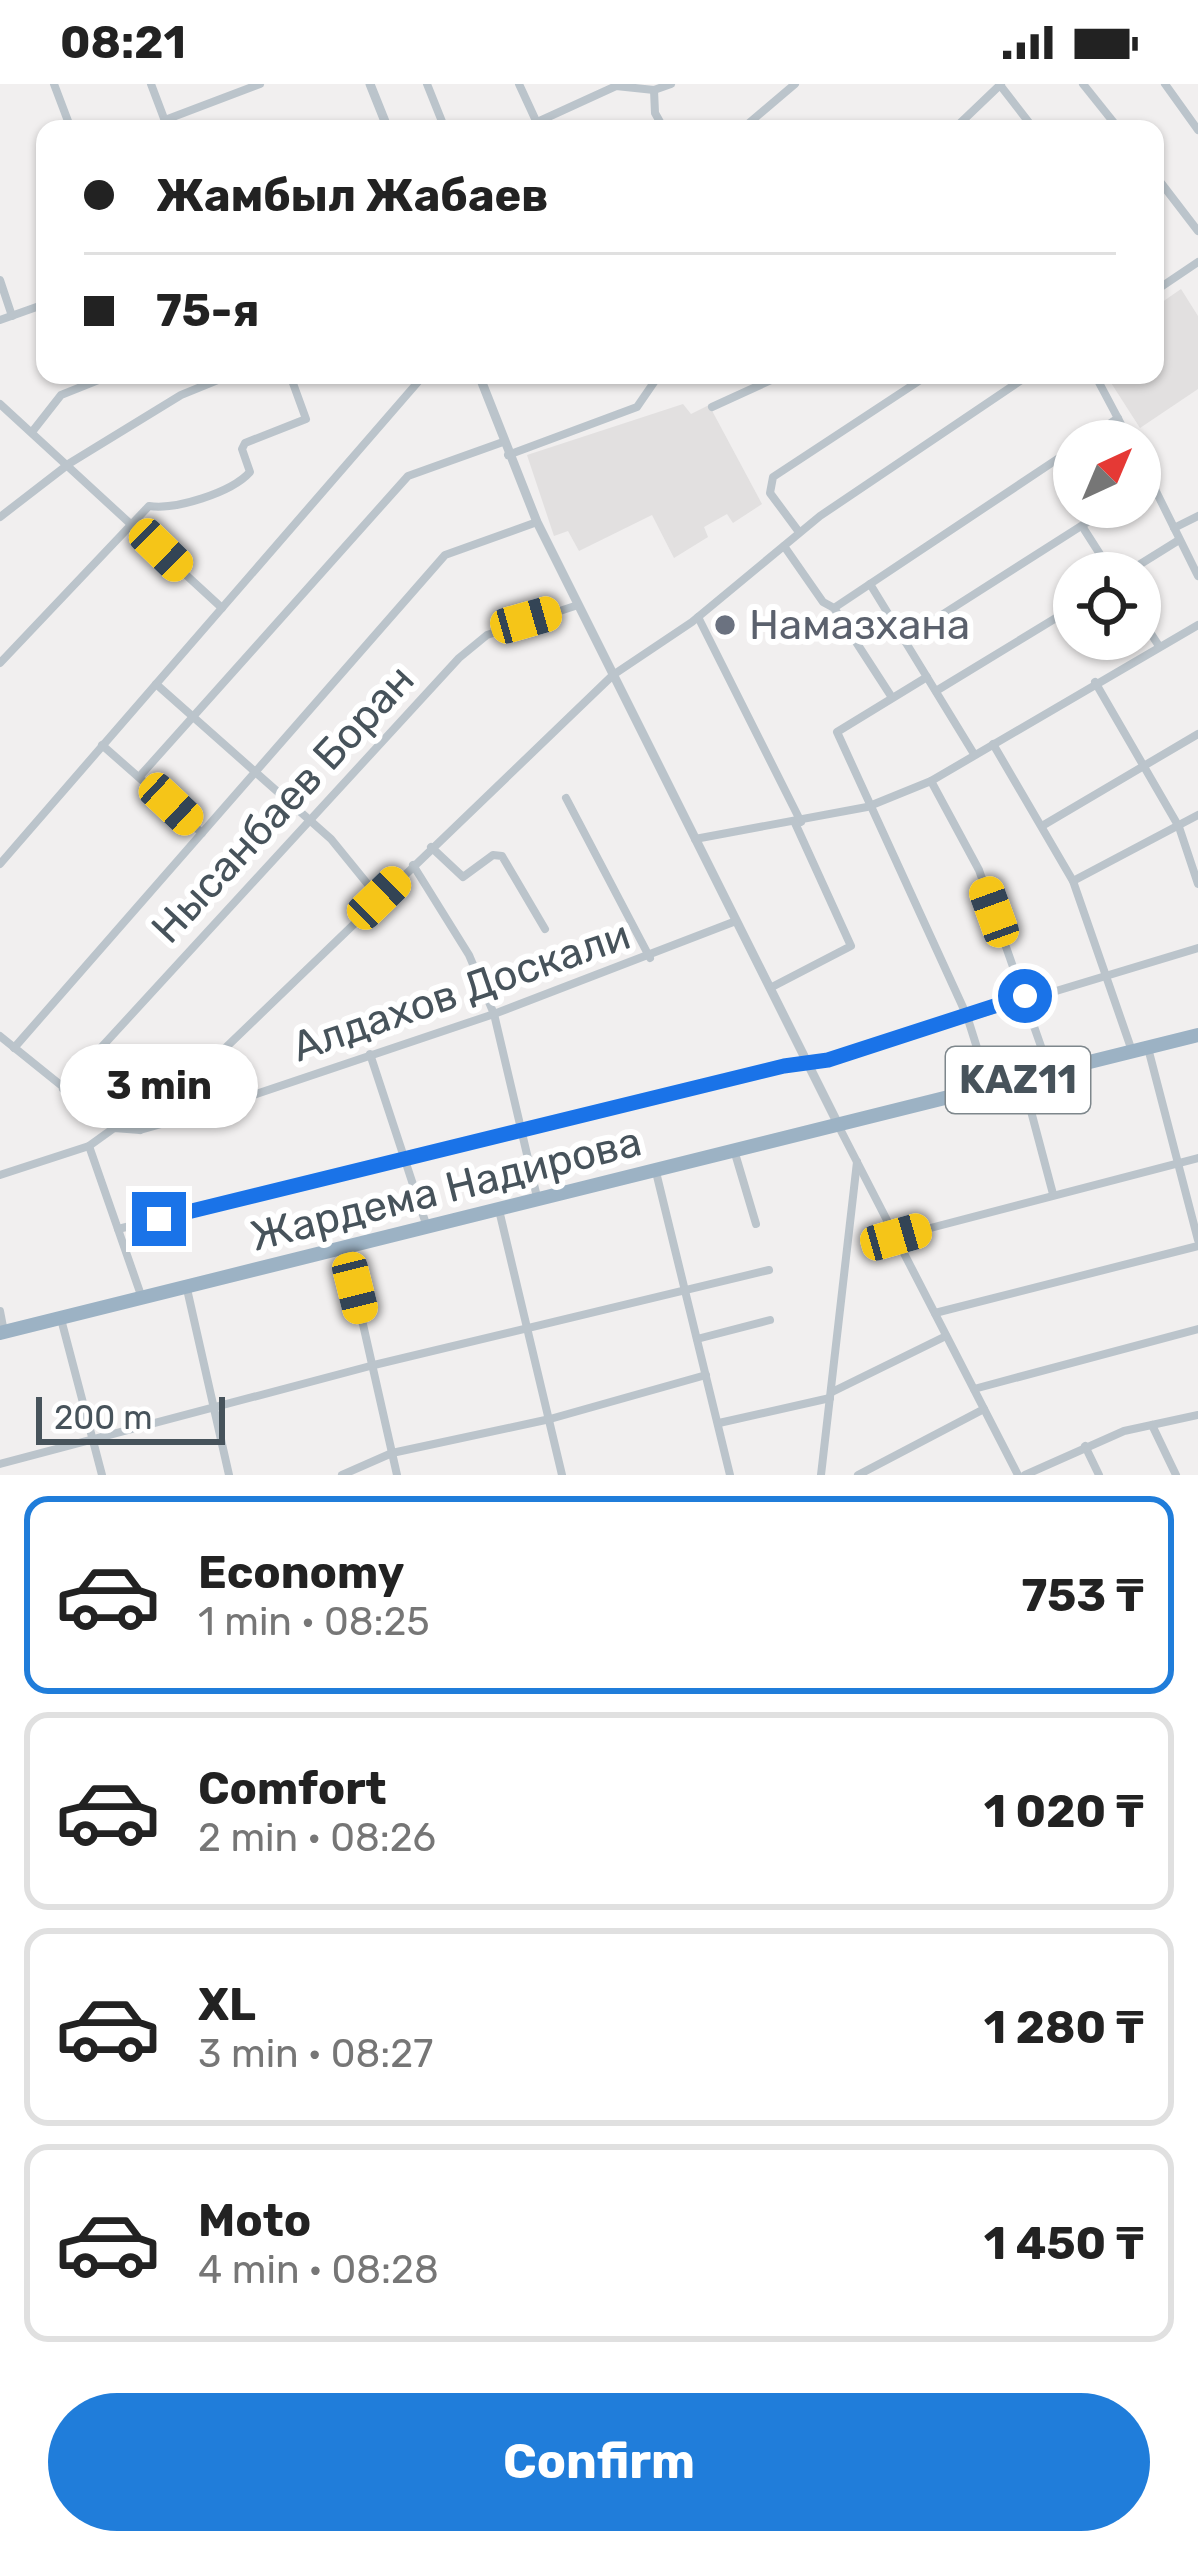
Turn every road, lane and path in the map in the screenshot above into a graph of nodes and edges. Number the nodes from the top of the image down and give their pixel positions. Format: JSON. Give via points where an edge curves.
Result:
{"nodes":[{"id":1,"x":54,"y":84,"type":"edge"},
{"id":2,"x":151,"y":84,"type":"edge"},
{"id":3,"x":260,"y":84,"type":"edge"},
{"id":4,"x":370,"y":84,"type":"edge"},
{"id":5,"x":428,"y":84,"type":"edge"},
{"id":6,"x":519,"y":84,"type":"edge"},
{"id":7,"x":671,"y":84,"type":"edge"},
{"id":8,"x":795,"y":84,"type":"edge"},
{"id":9,"x":1084,"y":84,"type":"edge"},
{"id":10,"x":1165,"y":84,"type":"edge"},
{"id":11,"x":1000,"y":85,"type":"edge"},
{"id":12,"x":636,"y":86,"type":"edge"},
{"id":13,"x":654,"y":90,"type":"junction"},
{"id":14,"x":68,"y":120,"type":"edge"},
{"id":15,"x":164,"y":120,"type":"edge"},
{"id":16,"x":177,"y":120,"type":"edge"},
{"id":17,"x":384,"y":120,"type":"edge"},
{"id":18,"x":442,"y":120,"type":"edge"},
{"id":19,"x":527,"y":120,"type":"edge"},
{"id":20,"x":544,"y":120,"type":"edge"},
{"id":21,"x":659,"y":120,"type":"edge"},
{"id":22,"x":753,"y":120,"type":"edge"},
{"id":23,"x":963,"y":120,"type":"edge"},
{"id":24,"x":1027,"y":120,"type":"edge"},
{"id":25,"x":1112,"y":120,"type":"edge"},
{"id":26,"x":1198,"y":130,"type":"edge"},
{"id":27,"x":1164,"y":194,"type":"edge"},
{"id":28,"x":1198,"y":231,"type":"edge"},
{"id":29,"x":1198,"y":262,"type":"edge"},
{"id":30,"x":0,"y":280,"type":"edge"},
{"id":31,"x":1164,"y":285,"type":"edge"},
{"id":32,"x":36,"y":307,"type":"edge"},
{"id":33,"x":12,"y":316,"type":"junction"},
{"id":34,"x":0,"y":320,"type":"edge"},
{"id":35,"x":87,"y":384,"type":"edge"},
{"id":36,"x":208,"y":384,"type":"edge"},
{"id":37,"x":293,"y":384,"type":"edge"},
{"id":38,"x":416,"y":384,"type":"edge"},
{"id":39,"x":481,"y":384,"type":"edge"},
{"id":40,"x":653,"y":384,"type":"edge"},
{"id":41,"x":762,"y":384,"type":"edge"},
{"id":42,"x":914,"y":384,"type":"edge"},
{"id":43,"x":1016,"y":384,"type":"edge"},
{"id":44,"x":1100,"y":384,"type":"edge"},
{"id":45,"x":0,"y":404,"type":"edge"},
{"id":46,"x":712,"y":407,"type":"dead end"},
{"id":47,"x":1118,"y":418,"type":"joint"},
{"id":48,"x":1115,"y":420,"type":"edge"},
{"id":49,"x":32,"y":432,"type":"junction"},
{"id":50,"x":503,"y":442,"type":"junction"},
{"id":51,"x":508,"y":454,"type":"junction"},
{"id":52,"x":1053,"y":462,"type":"edge"},
{"id":53,"x":70,"y":463,"type":"junction"},
{"id":54,"x":1161,"y":500,"type":"edge"},
{"id":55,"x":1198,"y":516,"type":"edge"},
{"id":56,"x":0,"y":517,"type":"edge"},
{"id":57,"x":131,"y":521,"type":"junction"},
{"id":58,"x":537,"y":522,"type":"junction"},
{"id":59,"x":1079,"y":528,"type":"edge"},
{"id":60,"x":1174,"y":528,"type":"junction"},
{"id":61,"x":799,"y":532,"type":"junction"},
{"id":62,"x":1179,"y":540,"type":"junction"},
{"id":63,"x":784,"y":546,"type":"junction"},
{"id":64,"x":1160,"y":552,"type":"edge"},
{"id":65,"x":1198,"y":575,"type":"edge"},
{"id":66,"x":870,"y":584,"type":"junction"},
{"id":67,"x":578,"y":605,"type":"junction"},
{"id":68,"x":222,"y":608,"type":"junction"},
{"id":69,"x":834,"y":608,"type":"junction"},
{"id":70,"x":698,"y":617,"type":"junction"},
{"id":71,"x":1053,"y":620,"type":"edge"},
{"id":72,"x":1198,"y":626,"type":"edge"},
{"id":73,"x":904,"y":639,"type":"junction"},
{"id":74,"x":1161,"y":645,"type":"edge"},
{"id":75,"x":1134,"y":660,"type":"edge"},
{"id":76,"x":0,"y":663,"type":"edge"},
{"id":77,"x":614,"y":675,"type":"junction"},
{"id":78,"x":927,"y":677,"type":"junction"},
{"id":79,"x":1095,"y":682,"type":"junction"},
{"id":80,"x":156,"y":683,"type":"junction"},
{"id":81,"x":936,"y":691,"type":"junction"},
{"id":82,"x":891,"y":696,"type":"junction"},
{"id":83,"x":193,"y":717,"type":"junction"},
{"id":84,"x":1198,"y":734,"type":"edge"},
{"id":85,"x":992,"y":743,"type":"junction"},
{"id":86,"x":103,"y":745,"type":"junction"},
{"id":87,"x":974,"y":754,"type":"junction"},
{"id":88,"x":1145,"y":766,"type":"junction"},
{"id":89,"x":253,"y":772,"type":"junction"},
{"id":90,"x":140,"y":776,"type":"junction"},
{"id":91,"x":931,"y":781,"type":"junction"},
{"id":92,"x":566,"y":798,"type":"dead end"},
{"id":93,"x":867,"y":807,"type":"junction"},
{"id":94,"x":1198,"y":815,"type":"edge"},
{"id":95,"x":309,"y":819,"type":"junction"},
{"id":96,"x":798,"y":822,"type":"junction"},
{"id":97,"x":1042,"y":826,"type":"junction"},
{"id":98,"x":1179,"y":826,"type":"junction"},
{"id":99,"x":202,"y":833,"type":"junction"},
{"id":100,"x":695,"y":839,"type":"junction"},
{"id":101,"x":431,"y":847,"type":"junction"},
{"id":102,"x":1193,"y":847,"type":"edge"},
{"id":103,"x":0,"y":865,"type":"edge"},
{"id":104,"x":412,"y":865,"type":"junction"},
{"id":105,"x":1073,"y":881,"type":"junction"},
{"id":106,"x":1198,"y":884,"type":"edge"},
{"id":107,"x":379,"y":898,"type":"junction"},
{"id":108,"x":736,"y":921,"type":"junction"},
{"id":109,"x":545,"y":929,"type":"dead end"},
{"id":110,"x":1198,"y":948,"type":"edge"},
{"id":111,"x":650,"y":958,"type":"junction"},
{"id":112,"x":1108,"y":973,"type":"junction"},
{"id":113,"x":770,"y":988,"type":"junction"},
{"id":114,"x":1025,"y":996,"type":"junction"},
{"id":115,"x":494,"y":1014,"type":"junction"},
{"id":116,"x":967,"y":1016,"type":"junction"},
{"id":117,"x":1198,"y":1035,"type":"edge"},
{"id":118,"x":0,"y":1036,"type":"edge"},
{"id":119,"x":14,"y":1048,"type":"junction"},
{"id":120,"x":1140,"y":1050,"type":"junction"},
{"id":121,"x":370,"y":1054,"type":"junction"},
{"id":122,"x":808,"y":1063,"type":"junction"},
{"id":123,"x":1050,"y":1072,"type":"junction"},
{"id":124,"x":1022,"y":1079,"type":"junction"},
{"id":125,"x":989,"y":1088,"type":"junction"},
{"id":126,"x":63,"y":1089,"type":"junction"},
{"id":127,"x":838,"y":1124,"type":"junction"},
{"id":128,"x":114,"y":1128,"type":"junction"},
{"id":129,"x":521,"y":1129,"type":"junction"},
{"id":130,"x":140,"y":1130,"type":"junction"},
{"id":131,"x":89,"y":1146,"type":"junction"},
{"id":132,"x":734,"y":1150,"type":"junction"},
{"id":133,"x":1198,"y":1158,"type":"edge"},
{"id":134,"x":403,"y":1160,"type":"junction"},
{"id":135,"x":857,"y":1161,"type":"junction"},
{"id":136,"x":1179,"y":1162,"type":"junction"},
{"id":137,"x":655,"y":1170,"type":"junction"},
{"id":138,"x":0,"y":1175,"type":"edge"},
{"id":139,"x":1053,"y":1194,"type":"junction"},
{"id":140,"x":537,"y":1200,"type":"junction"},
{"id":141,"x":499,"y":1210,"type":"junction"},
{"id":142,"x":755,"y":1223,"type":"dead end"},
{"id":143,"x":427,"y":1227,"type":"junction"},
{"id":144,"x":118,"y":1229,"type":"junction"},
{"id":145,"x":896,"y":1237,"type":"junction"},
{"id":146,"x":1198,"y":1243,"type":"edge"},
{"id":147,"x":346,"y":1249,"type":"junction"},
{"id":148,"x":769,"y":1270,"type":"dead end"},
{"id":149,"x":187,"y":1289,"type":"junction"},
{"id":150,"x":686,"y":1291,"type":"junction"},
{"id":151,"x":142,"y":1300,"type":"junction"},
{"id":152,"x":0,"y":1311,"type":"edge"},
{"id":153,"x":935,"y":1313,"type":"junction"},
{"id":154,"x":61,"y":1319,"type":"junction"},
{"id":155,"x":770,"y":1320,"type":"dead end"},
{"id":156,"x":1198,"y":1329,"type":"edge"},
{"id":157,"x":2,"y":1332,"type":"edge"},
{"id":158,"x":528,"y":1332,"type":"junction"},
{"id":159,"x":946,"y":1336,"type":"junction"},
{"id":160,"x":697,"y":1339,"type":"junction"},
{"id":161,"x":374,"y":1365,"type":"junction"},
{"id":162,"x":706,"y":1375,"type":"junction"},
{"id":163,"x":974,"y":1389,"type":"junction"},
{"id":164,"x":830,"y":1395,"type":"junction"},
{"id":165,"x":214,"y":1409,"type":"junction"},
{"id":166,"x":984,"y":1409,"type":"junction"},
{"id":167,"x":1198,"y":1414,"type":"edge"},
{"id":168,"x":550,"y":1419,"type":"junction"},
{"id":169,"x":719,"y":1423,"type":"junction"},
{"id":170,"x":1152,"y":1425,"type":"junction"},
{"id":171,"x":90,"y":1438,"type":"junction"},
{"id":172,"x":1085,"y":1446,"type":"junction"},
{"id":173,"x":392,"y":1453,"type":"junction"},
{"id":174,"x":0,"y":1464,"type":"edge"},
{"id":175,"x":102,"y":1475,"type":"edge"},
{"id":176,"x":229,"y":1475,"type":"edge"},
{"id":177,"x":342,"y":1475,"type":"edge"},
{"id":178,"x":397,"y":1475,"type":"edge"},
{"id":179,"x":562,"y":1475,"type":"edge"},
{"id":180,"x":730,"y":1475,"type":"edge"},
{"id":181,"x":821,"y":1475,"type":"edge"},
{"id":182,"x":858,"y":1475,"type":"edge"},
{"id":183,"x":1021,"y":1475,"type":"edge"},
{"id":184,"x":1099,"y":1475,"type":"edge"},
{"id":185,"x":1176,"y":1475,"type":"edge"}],
"edges":[{"from":1,"to":14,"type":"street"},
{"from":2,"to":15,"type":"street"},
{"from":3,"to":16,"type":"street"},
{"from":4,"to":17,"type":"street"},
{"from":5,"to":18,"type":"street"},
{"from":6,"to":19,"type":"street"},
{"from":7,"to":13,"type":"street"},
{"from":8,"to":22,"type":"street"},
{"from":9,"to":25,"type":"street"},
{"from":10,"to":26,"type":"street"},
{"from":11,"to":23,"type":"street"},
{"from":11,"to":24,"type":"street"},
{"from":12,"to":13,"type":"street"},
{"from":12,"to":20,"type":"street","via":[[616,86]]},
{"from":13,"to":21,"type":"street"},
{"from":27,"to":28,"type":"street"},
{"from":29,"to":31,"type":"street"},
{"from":30,"to":33,"type":"street"},
{"from":32,"to":33,"type":"street"},
{"from":33,"to":34,"type":"street"},
{"from":35,"to":49,"type":"street","via":[[61,394]]},
{"from":36,"to":53,"type":"street"},
{"from":37,"to":57,"type":"street","via":[[306,419],[245,443],[248,476],[168,509],[149,506]]},
{"from":38,"to":68,"type":"street"},
{"from":39,"to":50,"type":"street"},
{"from":40,"to":51,"type":"street","via":[[637,407]]},
{"from":41,"to":46,"type":"street"},
{"from":42,"to":61,"type":"street","via":[[773,477],[770,493]]},
{"from":43,"to":61,"type":"street"},
{"from":44,"to":47,"type":"street"},
{"from":45,"to":49,"type":"street"},
{"from":47,"to":48,"type":"street"},
{"from":49,"to":53,"type":"street"},
{"from":50,"to":51,"type":"street"},
{"from":50,"to":83,"type":"street","via":[[408,476]]},
{"from":51,"to":58,"type":"street"},
{"from":52,"to":66,"type":"street"},
{"from":53,"to":56,"type":"street"},
{"from":53,"to":57,"type":"street"},
{"from":54,"to":60,"type":"street"},
{"from":55,"to":60,"type":"street"},
{"from":57,"to":68,"type":"street"},
{"from":57,"to":76,"type":"street"},
{"from":58,"to":67,"type":"street"},
{"from":58,"to":89,"type":"street","via":[[445,555]]},
{"from":59,"to":73,"type":"street"},
{"from":60,"to":62,"type":"street"},
{"from":61,"to":63,"type":"street"},
{"from":62,"to":64,"type":"street"},
{"from":62,"to":65,"type":"street"},
{"from":63,"to":69,"type":"street"},
{"from":63,"to":70,"type":"street"},
{"from":66,"to":69,"type":"street"},
{"from":66,"to":73,"type":"street"},
{"from":67,"to":77,"type":"street"},
{"from":67,"to":95,"type":"street","name":"Нысанбаев Боран","via":[[487,635]]},
{"from":68,"to":80,"type":"street"},
{"from":69,"to":82,"type":"street"},
{"from":70,"to":77,"type":"street"},
{"from":70,"to":96,"type":"street"},
{"from":71,"to":81,"type":"street"},
{"from":72,"to":74,"type":"street"},
{"from":73,"to":78,"type":"street"},
{"from":75,"to":79,"type":"street"},
{"from":77,"to":100,"type":"street"},
{"from":77,"to":101,"type":"street"},
{"from":78,"to":81,"type":"street"},
{"from":78,"to":82,"type":"street"},
{"from":79,"to":85,"type":"street"},
{"from":79,"to":88,"type":"street"},
{"from":80,"to":83,"type":"street"},
{"from":80,"to":86,"type":"street"},
{"from":81,"to":87,"type":"street"},
{"from":82,"to":93,"type":"street","via":[[837,732]]},
{"from":83,"to":89,"type":"street"},
{"from":83,"to":90,"type":"street"},
{"from":84,"to":88,"type":"street"},
{"from":85,"to":87,"type":"street"},
{"from":85,"to":97,"type":"street"},
{"from":86,"to":90,"type":"street"},
{"from":86,"to":103,"type":"street"},
{"from":87,"to":91,"type":"street"},
{"from":88,"to":97,"type":"street"},
{"from":88,"to":98,"type":"street"},
{"from":89,"to":95,"type":"street"},
{"from":89,"to":99,"type":"street"},
{"from":90,"to":99,"type":"street"},
{"from":91,"to":93,"type":"street"},
{"from":91,"to":114,"type":"street","via":[[979,870]]},
{"from":92,"to":111,"type":"street"},
{"from":93,"to":96,"type":"street"},
{"from":93,"to":116,"type":"street"},
{"from":94,"to":98,"type":"street"},
{"from":95,"to":107,"type":"street"},
{"from":95,"to":126,"type":"street","name":"Нысанбаев Боран"},
{"from":96,"to":100,"type":"street"},
{"from":96,"to":113,"type":"street","via":[[851,946]]},
{"from":97,"to":105,"type":"street"},
{"from":98,"to":102,"type":"street"},
{"from":98,"to":105,"type":"street"},
{"from":99,"to":119,"type":"street"},
{"from":100,"to":108,"type":"street"},
{"from":101,"to":104,"type":"street"},
{"from":101,"to":109,"type":"street","via":[[463,877],[502,856]]},
{"from":102,"to":106,"type":"street"},
{"from":104,"to":107,"type":"street"},
{"from":104,"to":115,"type":"street","via":[[469,955]]},
{"from":105,"to":112,"type":"street"},
{"from":107,"to":130,"type":"street"},
{"from":108,"to":111,"type":"street","name":"Алдахов Доскали"},
{"from":108,"to":113,"type":"street"},
{"from":110,"to":112,"type":"street"},
{"from":111,"to":115,"type":"street","name":"Алдахов Доскали"},
{"from":112,"to":114,"type":"street"},
{"from":112,"to":120,"type":"street"},
{"from":113,"to":122,"type":"street"},
{"from":114,"to":116,"type":"street"},
{"from":114,"to":123,"type":"street"},
{"from":115,"to":121,"type":"street","name":"Алдахов Доскали"},
{"from":115,"to":129,"type":"street"},
{"from":116,"to":122,"type":"street"},
{"from":116,"to":125,"type":"street"},
{"from":117,"to":120,"type":"highway","number":"KAZ11"},
{"from":118,"to":119,"type":"street"},
{"from":119,"to":126,"type":"street"},
{"from":120,"to":123,"type":"highway","number":"KAZ11"},
{"from":120,"to":136,"type":"street"},
{"from":121,"to":130,"type":"street","name":"Алдахов Доскали"},
{"from":121,"to":134,"type":"street"},
{"from":122,"to":127,"type":"street"},
{"from":122,"to":129,"type":"street"},
{"from":123,"to":124,"type":"highway","number":"KAZ11"},
{"from":124,"to":125,"type":"highway","number":"KAZ11"},
{"from":124,"to":139,"type":"street"},
{"from":125,"to":127,"type":"highway","number":"KAZ11"},
{"from":126,"to":128,"type":"street"},
{"from":127,"to":132,"type":"highway","name":"Жардема Надирова","number":"KAZ11"},
{"from":127,"to":135,"type":"street"},
{"from":128,"to":130,"type":"street","name":"Алдахов Доскали"},
{"from":128,"to":131,"type":"street"},
{"from":129,"to":134,"type":"street"},
{"from":129,"to":140,"type":"street"},
{"from":131,"to":138,"type":"street"},
{"from":131,"to":144,"type":"street"},
{"from":132,"to":137,"type":"highway","name":"Жардема Надирова","number":"KAZ11"},
{"from":132,"to":142,"type":"street"},
{"from":133,"to":136,"type":"street"},
{"from":134,"to":143,"type":"street"},
{"from":134,"to":144,"type":"street"},
{"from":135,"to":145,"type":"street"},
{"from":135,"to":164,"type":"street"},
{"from":136,"to":139,"type":"street"},
{"from":136,"to":146,"type":"street"},
{"from":137,"to":140,"type":"highway","name":"Жардема Надирова","number":"KAZ11"},
{"from":137,"to":150,"type":"street"},
{"from":139,"to":145,"type":"street"},
{"from":140,"to":141,"type":"highway","name":"Жардема Надирова","number":"KAZ11"},
{"from":141,"to":143,"type":"highway","name":"Жардема Надирова","number":"KAZ11"},
{"from":141,"to":158,"type":"street"},
{"from":143,"to":147,"type":"highway","name":"Жардема Надирова","number":"KAZ11"},
{"from":144,"to":151,"type":"street"},
{"from":145,"to":153,"type":"street"},
{"from":146,"to":153,"type":"street"},
{"from":147,"to":149,"type":"highway","name":"Жардема Надирова","number":"KAZ11"},
{"from":147,"to":161,"type":"street"},
{"from":148,"to":150,"type":"street"},
{"from":149,"to":151,"type":"highway","name":"Жардема Надирова","number":"KAZ11"},
{"from":149,"to":165,"type":"street"},
{"from":150,"to":158,"type":"street"},
{"from":150,"to":160,"type":"street"},
{"from":151,"to":154,"type":"highway","name":"Жардема Надирова","number":"KAZ11"},
{"from":152,"to":157,"type":"street"},
{"from":153,"to":159,"type":"street"},
{"from":154,"to":157,"type":"highway","name":"Жардема Надирова","number":"KAZ11"},
{"from":154,"to":171,"type":"street"},
{"from":155,"to":160,"type":"street"},
{"from":156,"to":163,"type":"street"},
{"from":158,"to":161,"type":"street"},
{"from":158,"to":168,"type":"street"},
{"from":159,"to":163,"type":"street"},
{"from":159,"to":164,"type":"street"},
{"from":160,"to":162,"type":"street"},
{"from":161,"to":165,"type":"street"},
{"from":161,"to":173,"type":"street"},
{"from":162,"to":168,"type":"street"},
{"from":162,"to":169,"type":"street"},
{"from":163,"to":166,"type":"street"},
{"from":164,"to":169,"type":"street"},
{"from":164,"to":181,"type":"street"},
{"from":165,"to":171,"type":"street"},
{"from":165,"to":176,"type":"street"},
{"from":166,"to":182,"type":"street"},
{"from":166,"to":183,"type":"street"},
{"from":167,"to":170,"type":"street"},
{"from":168,"to":173,"type":"street"},
{"from":168,"to":179,"type":"street"},
{"from":169,"to":180,"type":"street"},
{"from":170,"to":172,"type":"street"},
{"from":170,"to":185,"type":"street"},
{"from":171,"to":174,"type":"street"},
{"from":171,"to":175,"type":"street"},
{"from":172,"to":183,"type":"street"},
{"from":172,"to":184,"type":"street"},
{"from":173,"to":177,"type":"street"},
{"from":173,"to":178,"type":"street"}]}
